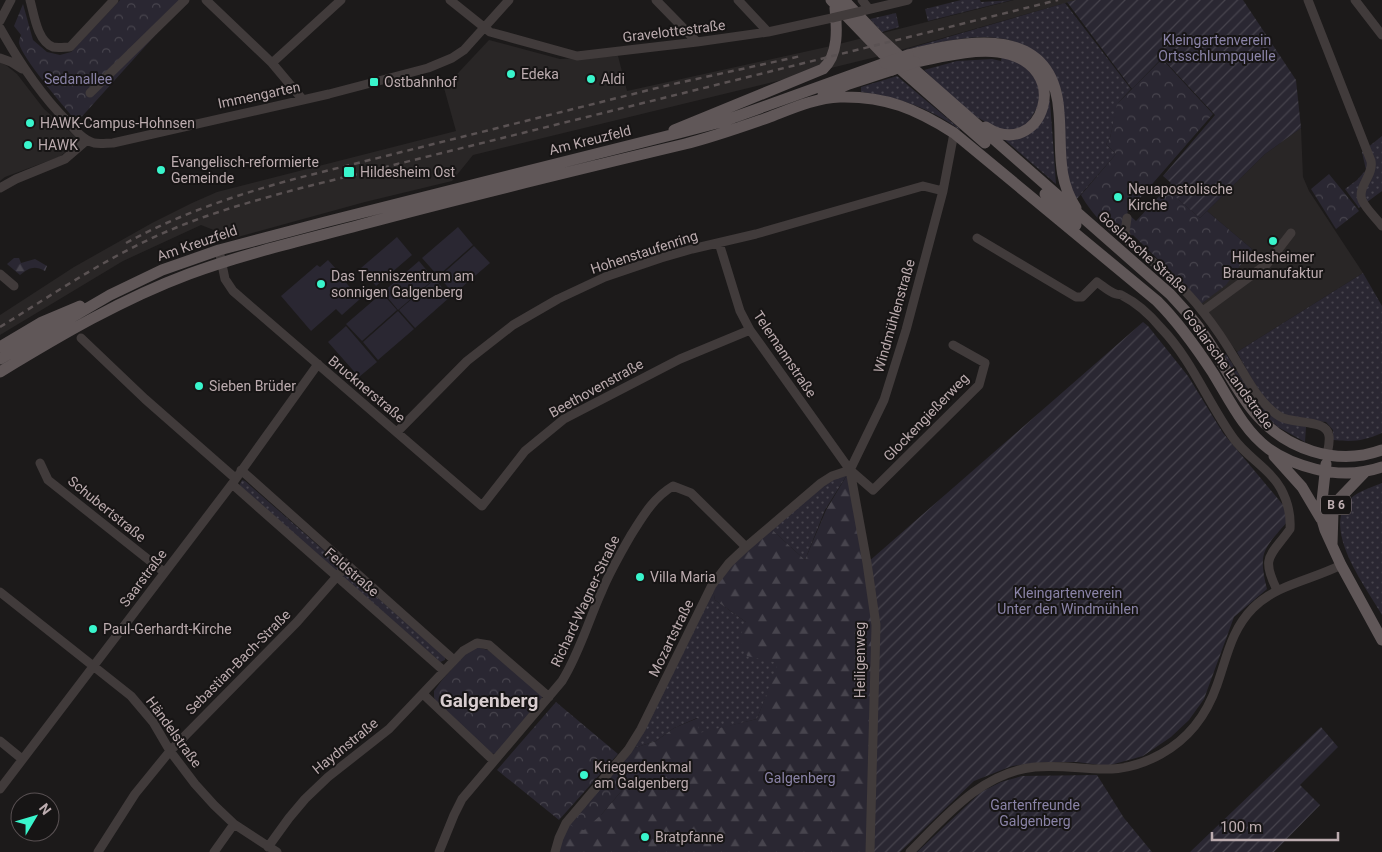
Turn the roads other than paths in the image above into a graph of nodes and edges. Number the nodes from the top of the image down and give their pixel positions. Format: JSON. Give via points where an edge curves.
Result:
{"nodes":[{"id":1,"x":11,"y":0,"type":"edge"},
{"id":2,"x":30,"y":0,"type":"edge"},
{"id":3,"x":114,"y":0,"type":"edge"},
{"id":4,"x":185,"y":0,"type":"edge"},
{"id":5,"x":206,"y":0,"type":"edge"},
{"id":6,"x":342,"y":0,"type":"edge"},
{"id":7,"x":450,"y":0,"type":"edge"},
{"id":8,"x":509,"y":0,"type":"edge"},
{"id":9,"x":656,"y":0,"type":"edge"},
{"id":10,"x":738,"y":0,"type":"edge"},
{"id":11,"x":862,"y":0,"type":"edge"},
{"id":12,"x":908,"y":0,"type":"edge"},
{"id":13,"x":1308,"y":0,"type":"edge"},
{"id":14,"x":1355,"y":0,"type":"edge"},
{"id":15,"x":836,"y":1,"type":"edge"},
{"id":16,"x":866,"y":10,"type":"junction"},
{"id":17,"x":0,"y":21,"type":"edge"},
{"id":18,"x":0,"y":28,"type":"edge"},
{"id":19,"x":485,"y":28,"type":"junction"},
{"id":20,"x":768,"y":32,"type":"junction"},
{"id":21,"x":1382,"y":35,"type":"edge"},
{"id":22,"x":697,"y":42,"type":"junction"},
{"id":23,"x":0,"y":58,"type":"edge"},
{"id":24,"x":272,"y":63,"type":"junction"},
{"id":25,"x":888,"y":66,"type":"junction"},
{"id":26,"x":912,"y":66,"type":"junction"},
{"id":27,"x":27,"y":74,"type":"junction"},
{"id":28,"x":90,"y":93,"type":"dead end"},
{"id":29,"x":303,"y":100,"type":"junction"},
{"id":30,"x":810,"y":101,"type":"junction"},
{"id":31,"x":959,"y":110,"type":"junction"},
{"id":32,"x":954,"y":133,"type":"junction"},
{"id":33,"x":654,"y":139,"type":"junction"},
{"id":34,"x":87,"y":140,"type":"junction"},
{"id":35,"x":0,"y":188,"type":"edge"},
{"id":36,"x":943,"y":190,"type":"junction"},
{"id":37,"x":1081,"y":216,"type":"junction"},
{"id":38,"x":1127,"y":218,"type":"dead end"},
{"id":39,"x":1382,"y":226,"type":"edge"},
{"id":40,"x":1291,"y":233,"type":"dead end"},
{"id":41,"x":976,"y":238,"type":"dead end"},
{"id":42,"x":719,"y":243,"type":"junction"},
{"id":43,"x":219,"y":250,"type":"junction"},
{"id":44,"x":1095,"y":250,"type":"junction"},
{"id":45,"x":221,"y":264,"type":"junction"},
{"id":46,"x":0,"y":274,"type":"edge"},
{"id":47,"x":1136,"y":284,"type":"junction"},
{"id":48,"x":14,"y":286,"type":"dead end"},
{"id":49,"x":110,"y":295,"type":"junction"},
{"id":50,"x":1122,"y":295,"type":"junction"},
{"id":51,"x":1203,"y":311,"type":"junction"},
{"id":52,"x":750,"y":330,"type":"junction"},
{"id":53,"x":81,"y":338,"type":"dead end"},
{"id":54,"x":953,"y":345,"type":"dead end"},
{"id":55,"x":0,"y":347,"type":"edge"},
{"id":56,"x":0,"y":359,"type":"edge"},
{"id":57,"x":15,"y":363,"type":"junction"},
{"id":58,"x":318,"y":364,"type":"junction"},
{"id":59,"x":0,"y":372,"type":"edge"},
{"id":60,"x":0,"y":378,"type":"edge"},
{"id":61,"x":397,"y":432,"type":"junction"},
{"id":62,"x":1268,"y":449,"type":"junction"},
{"id":63,"x":1382,"y":450,"type":"edge"},
{"id":64,"x":1327,"y":455,"type":"junction"},
{"id":65,"x":40,"y":463,"type":"dead end"},
{"id":66,"x":1382,"y":467,"type":"edge"},
{"id":67,"x":241,"y":470,"type":"junction"},
{"id":68,"x":850,"y":470,"type":"junction"},
{"id":69,"x":1326,"y":472,"type":"junction"},
{"id":70,"x":1364,"y":472,"type":"junction"},
{"id":71,"x":234,"y":481,"type":"junction"},
{"id":72,"x":482,"y":506,"type":"joint"},
{"id":73,"x":1322,"y":520,"type":"junction"},
{"id":74,"x":746,"y":547,"type":"junction"},
{"id":75,"x":1332,"y":548,"type":"junction"},
{"id":76,"x":1341,"y":565,"type":"junction"},
{"id":77,"x":347,"y":566,"type":"junction"},
{"id":78,"x":164,"y":572,"type":"junction"},
{"id":79,"x":337,"y":577,"type":"junction"},
{"id":80,"x":1277,"y":590,"type":"junction"},
{"id":81,"x":0,"y":592,"type":"edge"},
{"id":82,"x":1382,"y":640,"type":"edge"},
{"id":83,"x":454,"y":660,"type":"junction"},
{"id":84,"x":94,"y":666,"type":"junction"},
{"id":85,"x":444,"y":671,"type":"junction"},
{"id":86,"x":423,"y":694,"type":"junction"},
{"id":87,"x":549,"y":697,"type":"junction"},
{"id":88,"x":0,"y":742,"type":"edge"},
{"id":89,"x":170,"y":751,"type":"junction"},
{"id":90,"x":22,"y":759,"type":"junction"},
{"id":91,"x":494,"y":760,"type":"junction"},
{"id":92,"x":0,"y":789,"type":"edge"},
{"id":93,"x":234,"y":824,"type":"junction"},
{"id":94,"x":268,"y":847,"type":"junction"},
{"id":95,"x":98,"y":852,"type":"edge"},
{"id":96,"x":214,"y":852,"type":"edge"},
{"id":97,"x":277,"y":852,"type":"edge"},
{"id":98,"x":438,"y":852,"type":"edge"},
{"id":99,"x":556,"y":852,"type":"edge"},
{"id":100,"x":870,"y":852,"type":"edge"},
{"id":101,"x":910,"y":852,"type":"edge"}],
"edges":[{"from":1,"to":17,"type":"street"},
{"from":2,"to":3,"type":"street","via":[[44,41],[52,46],[70,47]]},
{"from":4,"to":28,"type":"street"},
{"from":5,"to":24,"type":"street"},
{"from":6,"to":24,"type":"street"},
{"from":7,"to":19,"type":"street","name":"Gravelottestraße"},
{"from":8,"to":19,"type":"street","name":"Immengarten"},
{"from":9,"to":22,"type":"street"},
{"from":10,"to":20,"type":"street"},
{"from":11,"to":16,"type":"street"},
{"from":12,"to":16,"type":"street","name":"Gravelottestraße"},
{"from":13,"to":39,"type":"street","via":[[1372,166],[1361,195]]},
{"from":14,"to":21,"type":"street"},
{"from":15,"to":26,"type":"main road"},
{"from":15,"to":33,"type":"main road","via":[[834,54],[823,69]]},
{"from":16,"to":20,"type":"street","name":"Gravelottestraße","bridge":true},
{"from":18,"to":27,"type":"street"},
{"from":19,"to":22,"type":"street","name":"Gravelottestraße","via":[[498,35],[577,56]]},
{"from":19,"to":29,"type":"street","name":"Immengarten","via":[[461,53],[428,68]]},
{"from":20,"to":22,"type":"street","name":"Gravelottestraße"},
{"from":23,"to":27,"type":"street"},
{"from":24,"to":29,"type":"street"},
{"from":25,"to":26,"type":"main road","bridge":true},
{"from":25,"to":30,"type":"main road"},
{"from":25,"to":33,"type":"main road","name":"Am Kreuzfeld","via":[[721,122]]},
{"from":26,"to":31,"type":"main road"},
{"from":26,"to":31,"type":"main road","via":[[956,54],[1000,52],[1029,64],[1042,82],[1045,97],[1042,112],[1031,126],[1017,133],[998,133]]},
{"from":26,"to":37,"type":"main road","via":[[957,44],[988,43],[1018,48],[1039,60],[1057,93],[1062,176],[1066,191]]},
{"from":26,"to":44,"type":"main road","via":[[1045,194],[1089,239]]},
{"from":27,"to":34,"type":"street","via":[[53,107]]},
{"from":29,"to":34,"type":"street","name":"Immengarten","via":[[113,143]]},
{"from":30,"to":32,"type":"main road","name":"Am Kreuzfeld","via":[[838,98],[886,101],[921,113]]},
{"from":30,"to":45,"type":"main road","name":"Am Kreuzfeld","via":[[691,142],[439,204]]},
{"from":31,"to":37,"type":"main road","name":"Goslarsche Straße"},
{"from":32,"to":36,"type":"street","name":"Windmühlenstraße"},
{"from":32,"to":44,"type":"main road","name":"Goslarsche Landstraße"},
{"from":33,"to":43,"type":"main road","name":"Am Kreuzfeld"},
{"from":34,"to":35,"type":"street","via":[[65,159],[16,178]]},
{"from":36,"to":42,"type":"street","name":"Hohenstaufenring","via":[[922,186]]},
{"from":36,"to":68,"type":"street","name":"Windmühlenstraße","via":[[884,400]]},
{"from":37,"to":64,"type":"main road","name":"Goslarsche Straße","via":[[1170,294],[1188,314],[1248,404],[1267,425],[1289,442]]},
{"from":38,"to":51,"type":"street","name":"Goslarsche Landstraße","via":[[1125,232],[1128,241]]},
{"from":40,"to":51,"type":"street","name":"Goslarsche Landstraße","via":[[1267,264]]},
{"from":41,"to":50,"type":"street","name":"Goslarsche Landstraße","via":[[1070,295],[1082,297],[1097,282]]},
{"from":42,"to":52,"type":"street","name":"Telemannstraße","via":[[740,311]]},
{"from":42,"to":61,"type":"street","name":"Hohenstaufenring","via":[[605,278],[558,299],[513,325],[467,361]]},
{"from":43,"to":45,"type":"street"},
{"from":43,"to":49,"type":"main road","name":"Am Kreuzfeld","via":[[162,270]]},
{"from":44,"to":47,"type":"main road","name":"Goslarsche Landstraße"},
{"from":45,"to":57,"type":"main road","name":"Am Kreuzfeld","via":[[191,273],[114,307]]},
{"from":45,"to":58,"type":"street","via":[[233,291]]},
{"from":46,"to":48,"type":"street"},
{"from":47,"to":50,"type":"street"},
{"from":47,"to":62,"type":"main road","name":"Goslarsche Landstraße","via":[[1157,301],[1180,327],[1241,419]]},
{"from":49,"to":55,"type":"main road","via":[[61,313]]},
{"from":49,"to":56,"type":"main road","name":"Am Kreuzfeld"},
{"from":50,"to":80,"type":"street","name":"Goslarsche Landstraße","via":[[1162,328],[1234,439],[1270,475],[1284,495],[1289,506],[1290,529],[1269,558],[1268,568]]},
{"from":51,"to":64,"type":"street","name":"Goslarsche Landstraße","via":[[1268,409],[1282,418],[1318,424],[1327,430]]},
{"from":52,"to":68,"type":"street","name":"Telemannstraße"},
{"from":52,"to":72,"type":"street","name":"Beethovenstraße","via":[[680,358],[564,419],[525,451]]},
{"from":53,"to":71,"type":"street","name":"Feldstraße"},
{"from":54,"to":68,"type":"street","name":"Glockengießerweg","via":[[985,363],[979,385],[873,490]]},
{"from":57,"to":59,"type":"main road","name":"Am Kreuzfeld"},
{"from":57,"to":60,"type":"main road"},
{"from":58,"to":61,"type":"street","name":"Brucknerstraße"},
{"from":58,"to":67,"type":"street","name":"Brucknerstraße"},
{"from":61,"to":72,"type":"street","name":"Brucknerstraße"},
{"from":62,"to":69,"type":"main road","name":"Goslarsche Landstraße"},
{"from":62,"to":73,"type":"main road","via":[[1299,483]]},
{"from":63,"to":64,"type":"main road","name":"Goslarsche Straße","via":[[1351,457]]},
{"from":64,"to":69,"type":"main road","number":"B 6"},
{"from":65,"to":78,"type":"street","name":"Schubertstraße","via":[[48,480]]},
{"from":66,"to":70,"type":"main road","name":"Goslarsche Landstraße"},
{"from":67,"to":71,"type":"street","name":"Brucknerstraße"},
{"from":67,"to":77,"type":"street","name":"Feldstraße"},
{"from":68,"to":74,"type":"street","name":"Mozartstraße","via":[[821,484]]},
{"from":68,"to":100,"type":"street","name":"Heiligenweg","via":[[876,625]]},
{"from":69,"to":70,"type":"main road","name":"Goslarsche Landstraße"},
{"from":69,"to":73,"type":"main road","number":"B 6"},
{"from":70,"to":75,"type":"main road","number":"B 6","via":[[1340,498],[1333,512]]},
{"from":71,"to":78,"type":"street","name":"Saarstraße"},
{"from":71,"to":79,"type":"street","name":"Feldstraße"},
{"from":73,"to":75,"type":"main road","number":"B 6"},
{"from":74,"to":87,"type":"street","name":"Richard-Wagner-Straße","via":[[691,492],[673,486],[661,494],[644,513],[626,544],[601,592],[571,667]]},
{"from":74,"to":99,"type":"street","name":"Mozartstraße","via":[[712,585],[641,729],[628,750],[566,822]]},
{"from":75,"to":76,"type":"main road","number":"B 6"},
{"from":76,"to":80,"type":"street"},
{"from":76,"to":82,"type":"main road","number":"B 6"},
{"from":77,"to":79,"type":"street","name":"Sebastian-Bach-Straße"},
{"from":77,"to":83,"type":"street","name":"Feldstraße"},
{"from":78,"to":84,"type":"street","name":"Saarstraße"},
{"from":79,"to":85,"type":"street","name":"Feldstraße"},
{"from":79,"to":89,"type":"street","name":"Sebastian-Bach-Straße"},
{"from":80,"to":101,"type":"street","via":[[1254,607],[1232,636],[1206,710],[1194,728],[1177,743],[1161,754],[1127,768],[1035,767],[995,779],[967,796]]},
{"from":81,"to":84,"type":"street","name":"Händelstraße"},
{"from":83,"to":85,"type":"street"},
{"from":83,"to":87,"type":"street","via":[[469,646],[477,643],[489,645]]},
{"from":84,"to":89,"type":"street","name":"Händelstraße","via":[[142,708]]},
{"from":84,"to":90,"type":"street","name":"Saarstraße"},
{"from":85,"to":86,"type":"street","name":"Haydnstraße"},
{"from":86,"to":91,"type":"street"},
{"from":86,"to":94,"type":"street","name":"Haydnstraße","via":[[389,729],[305,799]]},
{"from":87,"to":91,"type":"street","name":"Richard-Wagner-Straße"},
{"from":88,"to":90,"type":"street"},
{"from":89,"to":93,"type":"street","name":"Händelstraße","via":[[197,787]]},
{"from":89,"to":95,"type":"street","name":"Sebastian-Bach-Straße","via":[[135,794]]},
{"from":90,"to":92,"type":"street","name":"Saarstraße"},
{"from":91,"to":98,"type":"street","name":"Richard-Wagner-Straße","via":[[462,799]]},
{"from":93,"to":94,"type":"street","name":"Händelstraße"},
{"from":93,"to":96,"type":"street"},
{"from":94,"to":97,"type":"street","name":"Händelstraße"}]}
